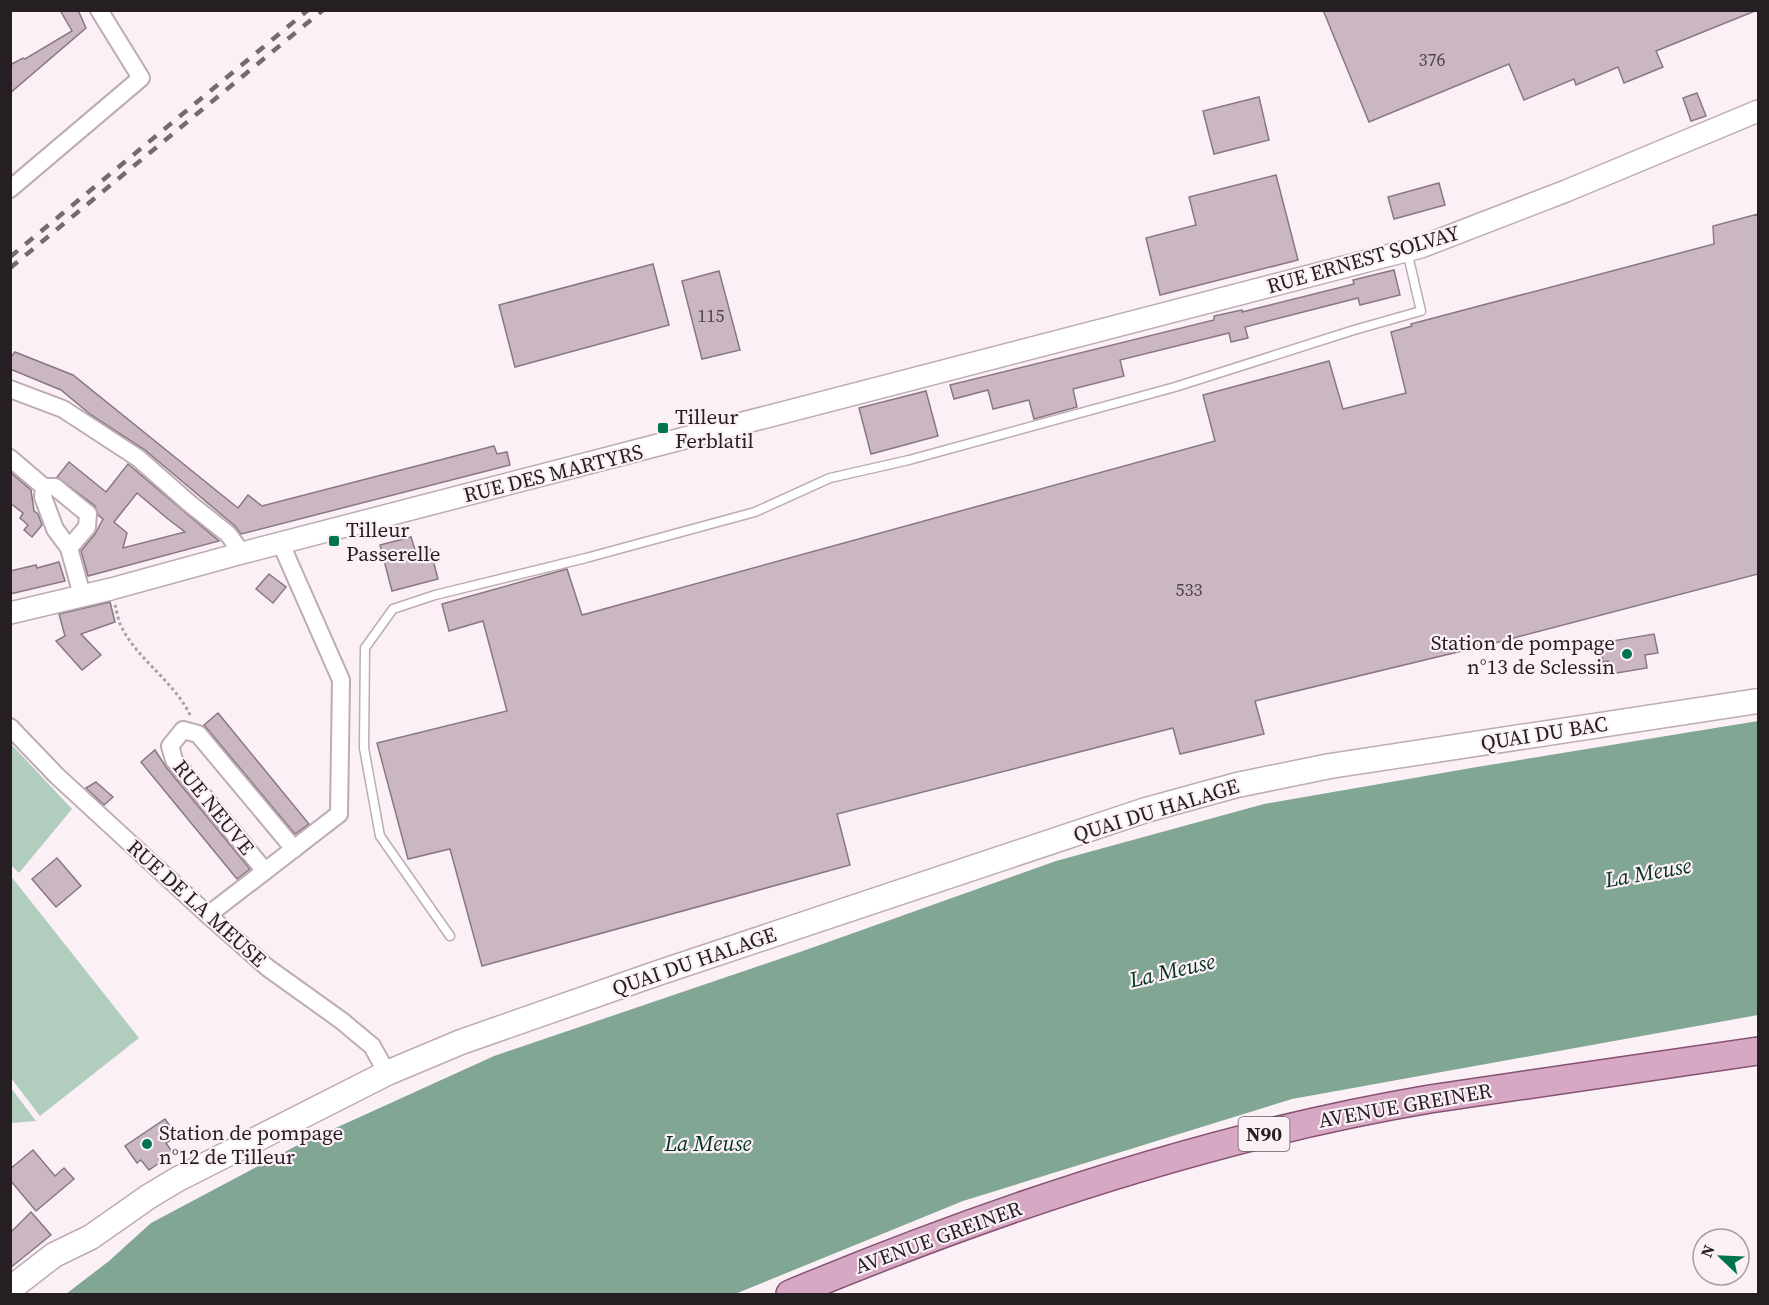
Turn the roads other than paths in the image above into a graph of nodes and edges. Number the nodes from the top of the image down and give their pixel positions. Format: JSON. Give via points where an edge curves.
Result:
{"nodes":[{"id":1,"x":99,"y":10,"type":"edge"},
{"id":2,"x":1758,"y":111,"type":"edge"},
{"id":3,"x":10,"y":189,"type":"edge"},
{"id":4,"x":1407,"y":251,"type":"junction"},
{"id":5,"x":1059,"y":341,"type":"joint"},
{"id":6,"x":12,"y":389,"type":"edge"},
{"id":7,"x":10,"y":458,"type":"edge"},
{"id":8,"x":44,"y":487,"type":"junction"},
{"id":9,"x":281,"y":543,"type":"junction"},
{"id":10,"x":69,"y":548,"type":"junction"},
{"id":11,"x":242,"y":553,"type":"junction"},
{"id":12,"x":82,"y":595,"type":"junction"},
{"id":13,"x":10,"y":613,"type":"edge"},
{"id":14,"x":1758,"y":701,"type":"edge"},
{"id":15,"x":10,"y":726,"type":"edge"},
{"id":16,"x":1330,"y":766,"type":"joint"},
{"id":17,"x":294,"y":849,"type":"junction"},
{"id":18,"x":265,"y":871,"type":"junction"},
{"id":19,"x":208,"y":915,"type":"junction"},
{"id":20,"x":450,"y":936,"type":"dead end"},
{"id":21,"x":1758,"y":1051,"type":"edge"},
{"id":22,"x":387,"y":1073,"type":"junction"},
{"id":23,"x":91,"y":1237,"type":"junction"},
{"id":24,"x":10,"y":1289,"type":"edge"},
{"id":25,"x":29,"y":1294,"type":"edge"},
{"id":26,"x":790,"y":1294,"type":"edge"}],
"edges":[{"from":1,"to":3,"type":"street","via":[[141,78]]},
{"from":2,"to":4,"type":"street","name":"RUE ERNEST SOLVAY","via":[[1566,191]]},
{"from":4,"to":5,"type":"street","name":"RUE ERNEST SOLVAY"},
{"from":4,"to":20,"type":"lane","via":[[1421,311],[1175,387],[830,478],[755,512],[393,609],[365,648],[364,748],[380,836]]},
{"from":5,"to":9,"type":"street","name":"RUE DES MARTYRS"},
{"from":6,"to":11,"type":"street","via":[[63,409],[138,458],[228,534]]},
{"from":7,"to":8,"type":"street"},
{"from":8,"to":10,"type":"street","via":[[43,498],[55,529]]},
{"from":8,"to":10,"type":"street","via":[[55,488],[88,514],[87,527]]},
{"from":9,"to":11,"type":"street","name":"RUE DES MARTYRS"},
{"from":9,"to":17,"type":"street","via":[[341,680],[339,814]]},
{"from":10,"to":12,"type":"street"},
{"from":11,"to":12,"type":"street","name":"RUE DES MARTYRS"},
{"from":12,"to":13,"type":"street","name":"RUE DES MARTYRS"},
{"from":14,"to":16,"type":"main road","name":"QUAI DU BAC"},
{"from":15,"to":19,"type":"street","name":"RUE DE LA MEUSE","via":[[57,776]]},
{"from":16,"to":22,"type":"main road","name":"QUAI DU HALAGE","via":[[1237,785],[1146,810],[552,1010]]},
{"from":17,"to":18,"type":"street"},
{"from":17,"to":18,"type":"street","name":"RUE NEUVE","via":[[198,734],[183,730],[170,746],[174,760]]},
{"from":18,"to":19,"type":"street"},
{"from":19,"to":22,"type":"street","name":"RUE DE LA MEUSE","via":[[268,968],[372,1046]]},
{"from":21,"to":26,"type":"main road","name":"AVENUE GREINER","number":"N90","via":[[1390,1105],[1278,1131],[1013,1208]]},
{"from":22,"to":23,"type":"main road","name":"QUAI DU HALAGE","via":[[178,1179]]},
{"from":23,"to":24,"type":"main road","name":"QUAI DU HALAGE","via":[[54,1255]]},
{"from":23,"to":25,"type":"main road","name":"QUAI DU HALAGE","via":[[62,1268]]}]}
